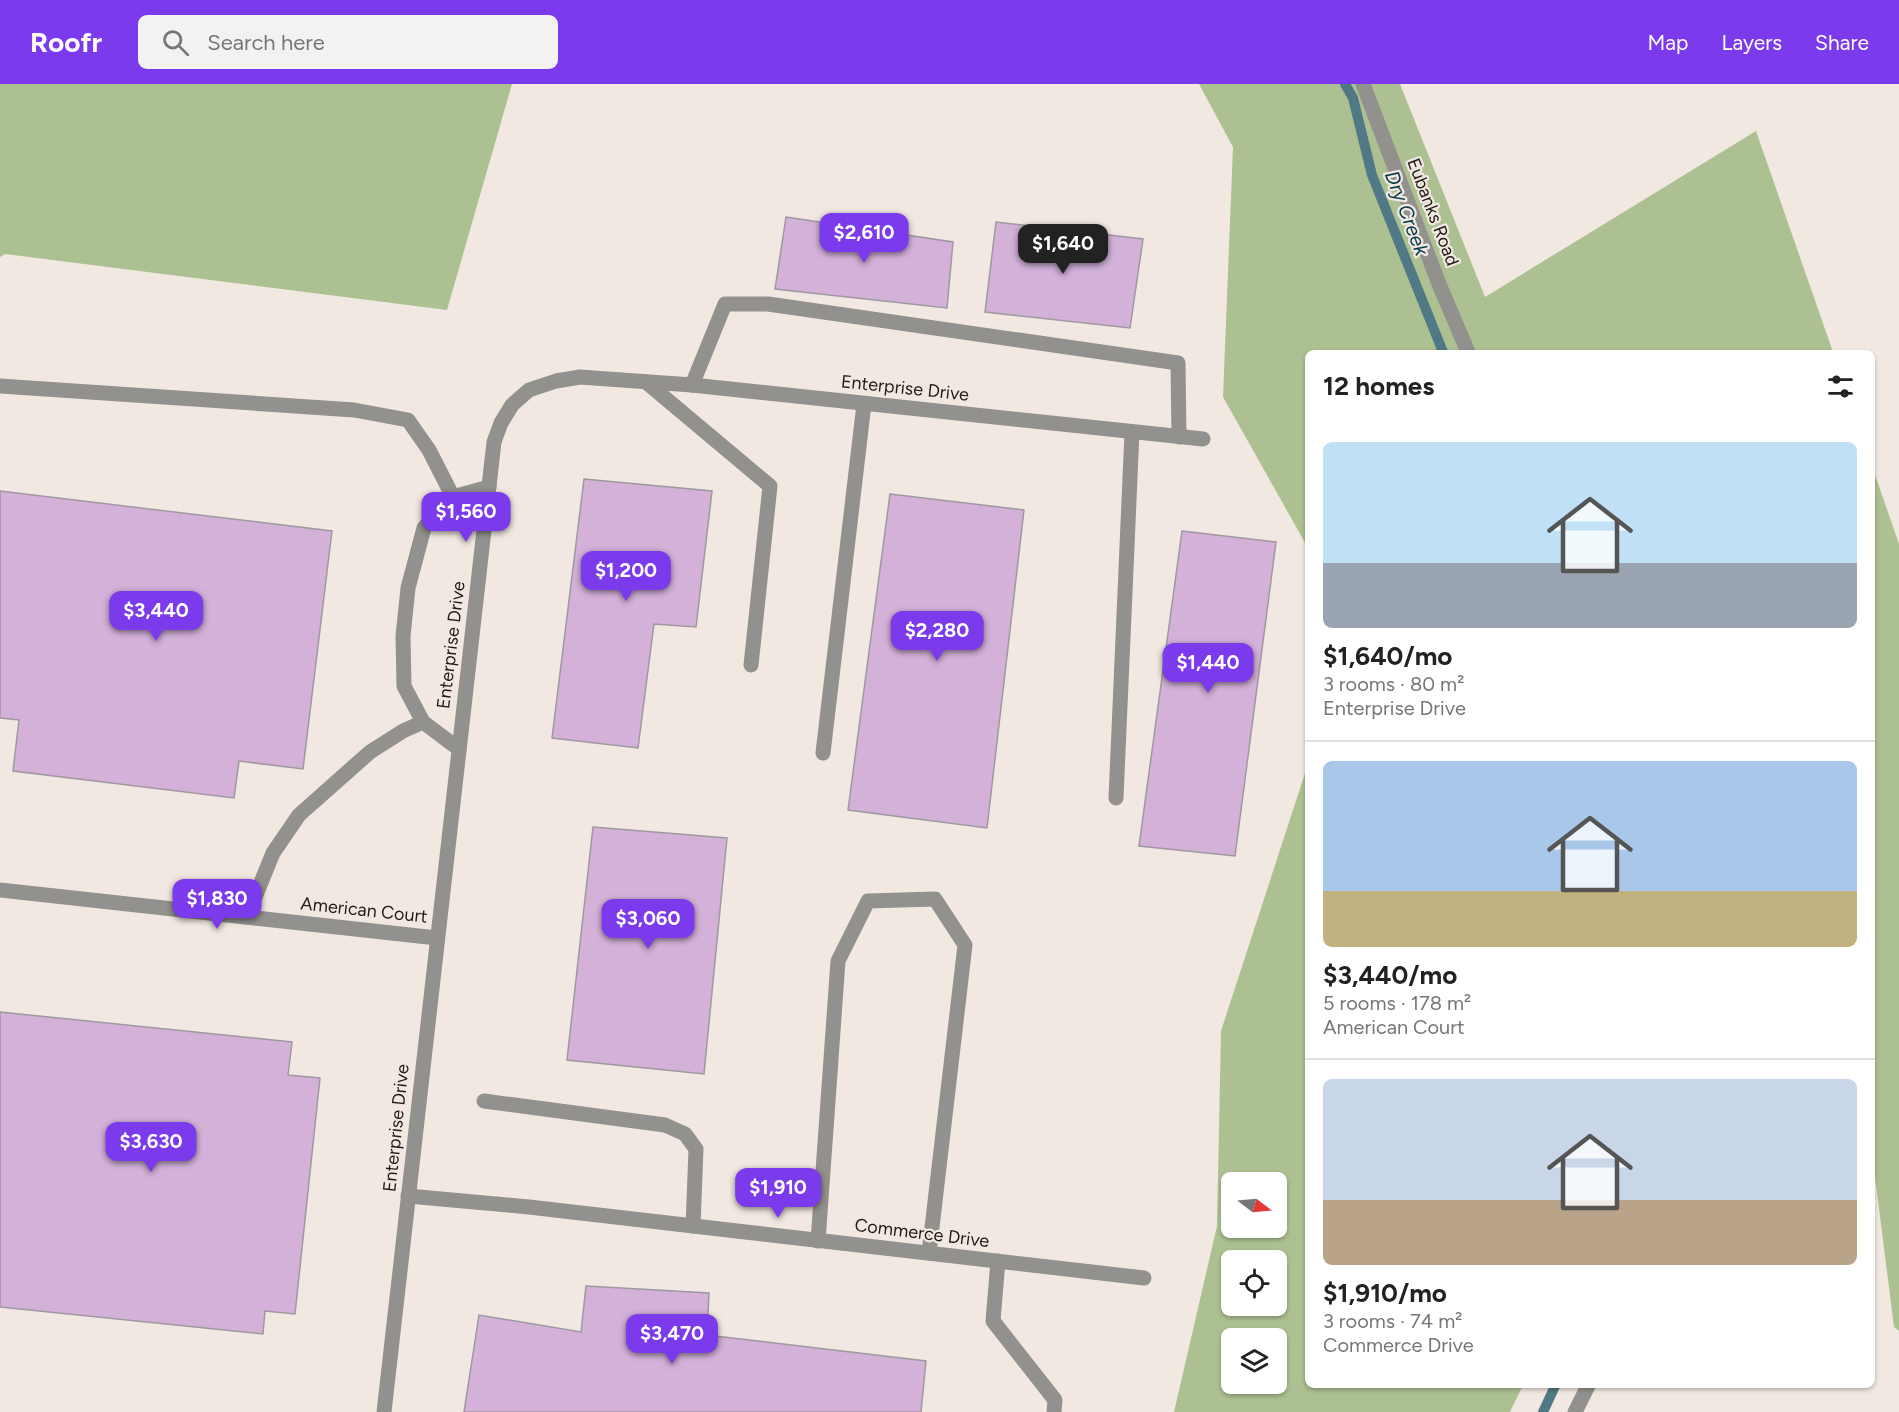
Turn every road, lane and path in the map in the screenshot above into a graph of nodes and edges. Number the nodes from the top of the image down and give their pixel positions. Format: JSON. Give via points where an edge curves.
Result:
{"nodes":[{"id":1,"x":1363,"y":84,"type":"edge"},
{"id":2,"x":1467,"y":350,"type":"edge"},
{"id":3,"x":646,"y":382,"type":"junction"},
{"id":4,"x":692,"y":385,"type":"junction"},
{"id":5,"x":0,"y":386,"type":"edge"},
{"id":6,"x":864,"y":404,"type":"junction"},
{"id":7,"x":1132,"y":432,"type":"junction"},
{"id":8,"x":1179,"y":437,"type":"junction"},
{"id":9,"x":1203,"y":439,"type":"dead end"},
{"id":10,"x":489,"y":487,"type":"junction"},
{"id":11,"x":453,"y":497,"type":"junction"},
{"id":12,"x":751,"y":665,"type":"dead end"},
{"id":13,"x":423,"y":722,"type":"junction"},
{"id":14,"x":459,"y":749,"type":"junction"},
{"id":15,"x":823,"y":753,"type":"dead end"},
{"id":16,"x":1116,"y":798,"type":"dead end"},
{"id":17,"x":0,"y":890,"type":"edge"},
{"id":18,"x":247,"y":917,"type":"junction"},
{"id":19,"x":437,"y":938,"type":"junction"},
{"id":20,"x":484,"y":1101,"type":"dead end"},
{"id":21,"x":408,"y":1196,"type":"junction"},
{"id":22,"x":693,"y":1226,"type":"junction"},
{"id":23,"x":818,"y":1240,"type":"junction"},
{"id":24,"x":929,"y":1253,"type":"junction"},
{"id":25,"x":998,"y":1261,"type":"junction"},
{"id":26,"x":1144,"y":1278,"type":"dead end"},
{"id":27,"x":1586,"y":1388,"type":"edge"},
{"id":28,"x":384,"y":1412,"type":"edge"},
{"id":29,"x":1053,"y":1412,"type":"edge"},
{"id":30,"x":1575,"y":1412,"type":"edge"}],
"edges":[{"from":1,"to":2,"type":"street","name":"Eubanks Road"},
{"from":3,"to":4,"type":"street","name":"Enterprise Drive"},
{"from":3,"to":10,"type":"street","name":"Enterprise Drive","via":[[579,377],[529,390],[512,405],[501,423],[494,442]]},
{"from":3,"to":12,"type":"street","via":[[770,486]]},
{"from":4,"to":6,"type":"street","name":"Enterprise Drive"},
{"from":4,"to":8,"type":"street","via":[[725,304],[768,304],[1178,363]]},
{"from":5,"to":11,"type":"street","via":[[354,410],[408,420]]},
{"from":6,"to":7,"type":"street","name":"Enterprise Drive"},
{"from":6,"to":15,"type":"street"},
{"from":7,"to":8,"type":"street","name":"Enterprise Drive"},
{"from":7,"to":16,"type":"street"},
{"from":8,"to":9,"type":"street","name":"Enterprise Drive"},
{"from":10,"to":11,"type":"street"},
{"from":10,"to":14,"type":"street","name":"Enterprise Drive"},
{"from":11,"to":13,"type":"street","via":[[424,528],[408,588],[403,636],[404,686]]},
{"from":13,"to":14,"type":"street"},
{"from":13,"to":18,"type":"street","via":[[370,752],[299,815],[273,853]]},
{"from":14,"to":19,"type":"street","name":"Enterprise Drive"},
{"from":17,"to":18,"type":"street","name":"American Court"},
{"from":18,"to":19,"type":"street","name":"American Court"},
{"from":19,"to":21,"type":"street","name":"Enterprise Drive"},
{"from":20,"to":22,"type":"street","via":[[665,1125],[686,1134],[696,1149]]},
{"from":21,"to":22,"type":"street","name":"Commerce Drive"},
{"from":21,"to":28,"type":"street","name":"Enterprise Drive"},
{"from":22,"to":23,"type":"street","name":"Commerce Drive"},
{"from":23,"to":24,"type":"street","name":"Commerce Drive"},
{"from":23,"to":24,"type":"street","via":[[838,961],[868,901],[935,899],[965,945]]},
{"from":24,"to":25,"type":"street","name":"Commerce Drive"},
{"from":25,"to":26,"type":"street","name":"Commerce Drive"},
{"from":25,"to":29,"type":"street","via":[[993,1321],[1055,1400]]},
{"from":27,"to":30,"type":"street"}]}
